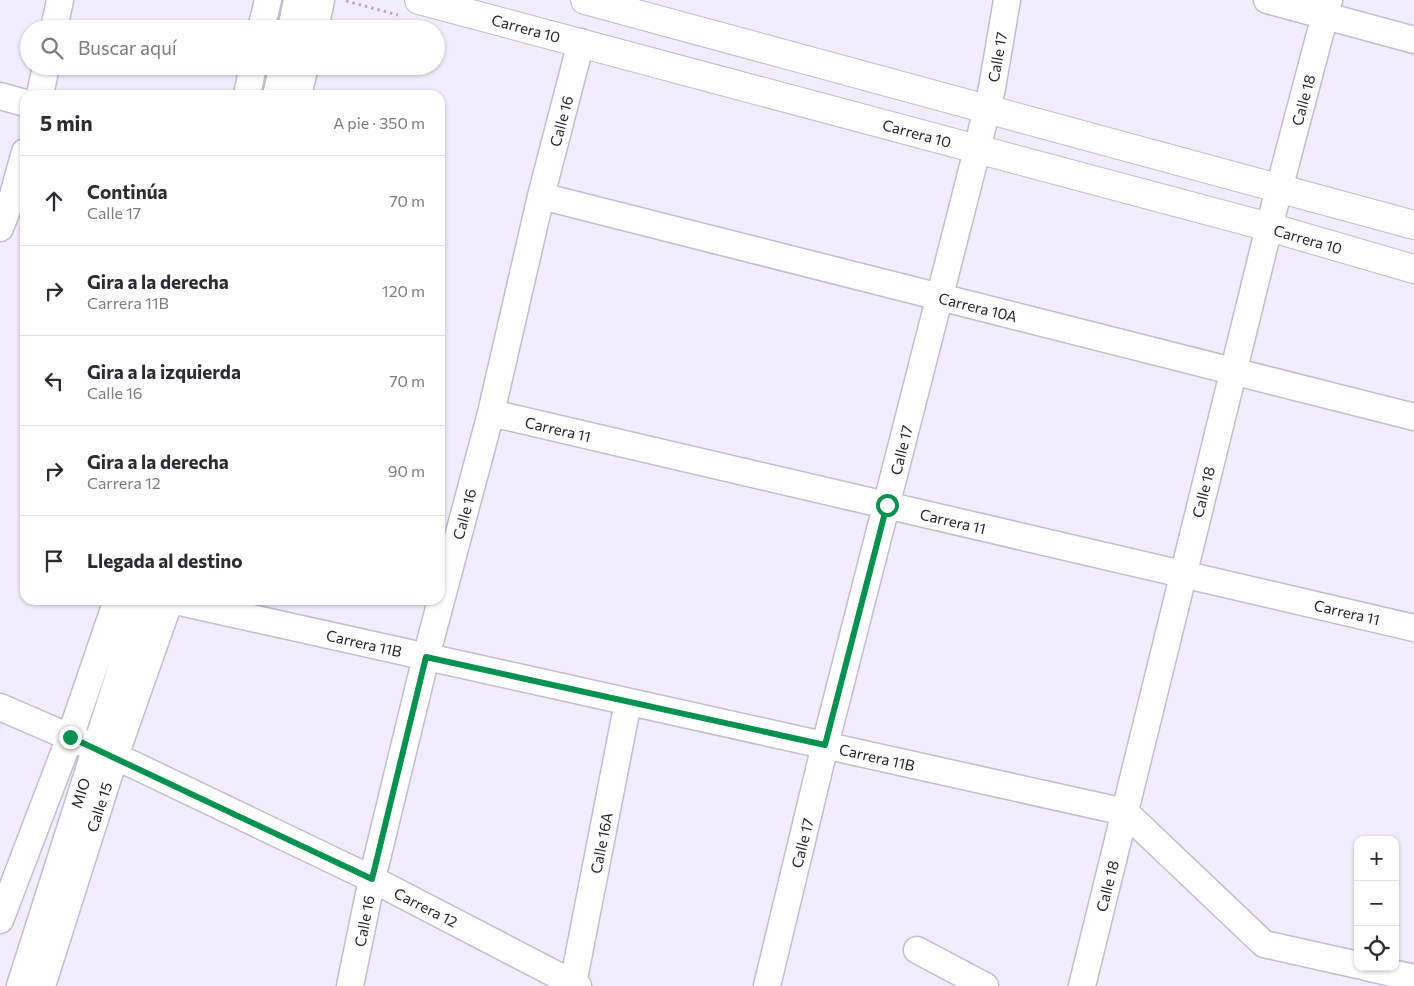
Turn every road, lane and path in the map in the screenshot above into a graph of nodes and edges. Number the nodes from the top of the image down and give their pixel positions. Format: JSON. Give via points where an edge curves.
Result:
{"nodes":[{"id":1,"x":60,"y":0,"type":"edge"},
{"id":2,"x":268,"y":0,"type":"edge"},
{"id":3,"x":297,"y":0,"type":"edge"},
{"id":4,"x":321,"y":0,"type":"edge"},
{"id":5,"x":419,"y":0,"type":"edge"},
{"id":6,"x":585,"y":0,"type":"edge"},
{"id":7,"x":1007,"y":0,"type":"edge"},
{"id":8,"x":1266,"y":0,"type":"edge"},
{"id":9,"x":1327,"y":8,"type":"edge"},
{"id":10,"x":56,"y":20,"type":"edge"},
{"id":11,"x":263,"y":20,"type":"edge"},
{"id":12,"x":293,"y":20,"type":"edge"},
{"id":13,"x":317,"y":20,"type":"edge"},
{"id":14,"x":1414,"y":40,"type":"edge"},
{"id":15,"x":581,"y":42,"type":"junction"},
{"id":16,"x":44,"y":75,"type":"edge"},
{"id":17,"x":251,"y":75,"type":"edge"},
{"id":18,"x":281,"y":75,"type":"edge"},
{"id":19,"x":303,"y":75,"type":"edge"},
{"id":20,"x":41,"y":90,"type":"edge"},
{"id":21,"x":248,"y":90,"type":"edge"},
{"id":22,"x":277,"y":90,"type":"edge"},
{"id":23,"x":299,"y":90,"type":"edge"},
{"id":24,"x":0,"y":96,"type":"edge"},
{"id":25,"x":20,"y":102,"type":"edge"},
{"id":26,"x":987,"y":109,"type":"junction"},
{"id":27,"x":977,"y":150,"type":"junction"},
{"id":28,"x":20,"y":170,"type":"edge"},
{"id":29,"x":1279,"y":187,"type":"junction"},
{"id":30,"x":541,"y":196,"type":"junction"},
{"id":31,"x":1414,"y":225,"type":"edge"},
{"id":32,"x":1269,"y":227,"type":"junction"},
{"id":33,"x":0,"y":228,"type":"edge"},
{"id":34,"x":1414,"y":269,"type":"edge"},
{"id":35,"x":940,"y":297,"type":"junction"},
{"id":36,"x":1233,"y":371,"type":"junction"},
{"id":37,"x":491,"y":413,"type":"junction"},
{"id":38,"x":1414,"y":417,"type":"edge"},
{"id":39,"x":887,"y":505,"type":"junction"},
{"id":40,"x":1183,"y":574,"type":"junction"},
{"id":41,"x":445,"y":586,"type":"edge"},
{"id":42,"x":115,"y":605,"type":"edge"},
{"id":43,"x":141,"y":605,"type":"edge"},
{"id":44,"x":169,"y":605,"type":"edge"},
{"id":45,"x":193,"y":605,"type":"edge"},
{"id":46,"x":440,"y":605,"type":"edge"},
{"id":47,"x":1414,"y":628,"type":"edge"},
{"id":48,"x":426,"y":657,"type":"junction"},
{"id":49,"x":628,"y":702,"type":"junction"},
{"id":50,"x":0,"y":706,"type":"edge"},
{"id":51,"x":70,"y":737,"type":"junction"},
{"id":52,"x":825,"y":745,"type":"junction"},
{"id":53,"x":105,"y":752,"type":"junction"},
{"id":54,"x":1125,"y":812,"type":"junction"},
{"id":55,"x":372,"y":879,"type":"junction"},
{"id":56,"x":0,"y":920,"type":"edge"},
{"id":57,"x":917,"y":950,"type":"dead end"},
{"id":58,"x":1354,"y":964,"type":"edge"},
{"id":59,"x":1383,"y":971,"type":"edge"},
{"id":60,"x":1414,"y":978,"type":"edge"},
{"id":61,"x":575,"y":985,"type":"edge"},
{"id":62,"x":20,"y":986,"type":"edge"},
{"id":63,"x":42,"y":986,"type":"edge"},
{"id":64,"x":350,"y":986,"type":"edge"},
{"id":65,"x":767,"y":986,"type":"edge"},
{"id":66,"x":985,"y":986,"type":"edge"},
{"id":67,"x":1082,"y":986,"type":"edge"}],
"edges":[{"from":1,"to":10,"type":"street"},
{"from":2,"to":11,"type":"street"},
{"from":3,"to":12,"type":"street"},
{"from":4,"to":13,"type":"street"},
{"from":5,"to":15,"type":"main road","name":"Carrera 10"},
{"from":6,"to":26,"type":"main road"},
{"from":7,"to":26,"type":"street","name":"Calle 17"},
{"from":8,"to":9,"type":"street"},
{"from":9,"to":14,"type":"street"},
{"from":9,"to":29,"type":"street","name":"Calle 18"},
{"from":15,"to":27,"type":"main road","name":"Carrera 10"},
{"from":15,"to":30,"type":"street","name":"Calle 16"},
{"from":16,"to":20,"type":"street"},
{"from":17,"to":21,"type":"street"},
{"from":18,"to":22,"type":"street"},
{"from":19,"to":23,"type":"street"},
{"from":24,"to":25,"type":"street"},
{"from":26,"to":27,"type":"street","name":"Calle 17"},
{"from":26,"to":29,"type":"main road"},
{"from":27,"to":32,"type":"main road","name":"Carrera 10"},
{"from":27,"to":35,"type":"street","name":"Calle 17"},
{"from":28,"to":33,"type":"street"},
{"from":29,"to":31,"type":"main road"},
{"from":29,"to":32,"type":"street","name":"Calle 18"},
{"from":30,"to":35,"type":"street","name":"Carrera 10A"},
{"from":30,"to":37,"type":"street","name":"Calle 16"},
{"from":32,"to":34,"type":"main road","name":"Carrera 10"},
{"from":32,"to":36,"type":"street","name":"Calle 18"},
{"from":35,"to":36,"type":"street","name":"Carrera 10A"},
{"from":35,"to":39,"type":"street","name":"Calle 17"},
{"from":36,"to":38,"type":"street","name":"Carrera 10A"},
{"from":36,"to":40,"type":"street","name":"Calle 18"},
{"from":37,"to":39,"type":"street","name":"Carrera 11"},
{"from":37,"to":41,"type":"street","name":"Calle 16"},
{"from":39,"to":40,"type":"street","name":"Carrera 11"},
{"from":39,"to":52,"type":"street","name":"Calle 17"},
{"from":40,"to":47,"type":"street","name":"Carrera 11"},
{"from":40,"to":54,"type":"street","name":"Calle 18"},
{"from":42,"to":51,"type":"street"},
{"from":43,"to":53,"type":"street","name":"MIO"},
{"from":44,"to":53,"type":"street","name":"Calle 15"},
{"from":45,"to":48,"type":"street","name":"Carrera 11B"},
{"from":46,"to":48,"type":"street","name":"Calle 16"},
{"from":48,"to":49,"type":"street","name":"Carrera 11B"},
{"from":48,"to":55,"type":"street","name":"Calle 16"},
{"from":49,"to":52,"type":"street","name":"Carrera 11B"},
{"from":49,"to":61,"type":"street","name":"Calle 16A"},
{"from":50,"to":51,"type":"street","name":"Carrera 12"},
{"from":51,"to":53,"type":"street","name":"Carrera 12"},
{"from":51,"to":56,"type":"street"},
{"from":52,"to":54,"type":"street","name":"Carrera 11B"},
{"from":52,"to":65,"type":"street","name":"Calle 17"},
{"from":53,"to":55,"type":"street","name":"Carrera 12"},
{"from":53,"to":62,"type":"street","name":"MIO"},
{"from":53,"to":63,"type":"street","name":"Calle 15"},
{"from":54,"to":58,"type":"street","via":[[1264,944]]},
{"from":54,"to":67,"type":"street","name":"Calle 18"},
{"from":55,"to":61,"type":"street","name":"Carrera 12"},
{"from":55,"to":64,"type":"street","name":"Calle 16"},
{"from":57,"to":66,"type":"street"},
{"from":59,"to":60,"type":"street"}]}
